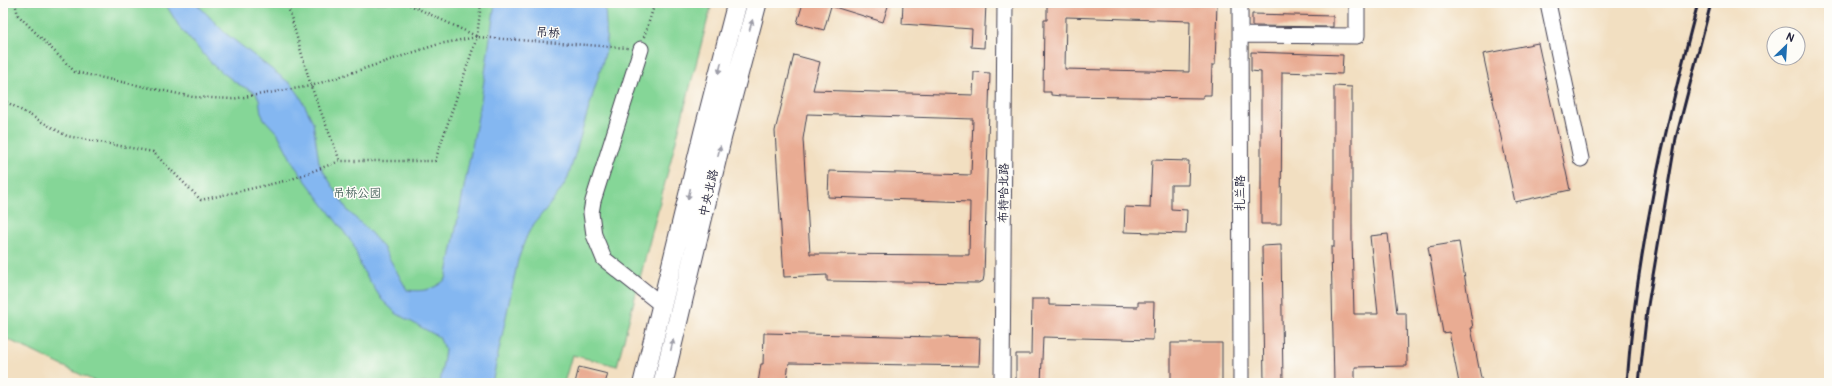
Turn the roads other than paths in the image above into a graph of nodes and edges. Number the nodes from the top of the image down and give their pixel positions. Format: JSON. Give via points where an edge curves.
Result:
{"nodes":[{"id":1,"x":737,"y":3,"type":"edge"},
{"id":2,"x":757,"y":3,"type":"edge"},
{"id":3,"x":1005,"y":3,"type":"edge"},
{"id":4,"x":1240,"y":3,"type":"edge"},
{"id":5,"x":1357,"y":3,"type":"edge"},
{"id":6,"x":1548,"y":3,"type":"edge"},
{"id":7,"x":1240,"y":35,"type":"junction"},
{"id":8,"x":641,"y":49,"type":"road end"},
{"id":9,"x":1581,"y":159,"type":"dead end"},
{"id":10,"x":662,"y":305,"type":"junction"},
{"id":11,"x":643,"y":383,"type":"edge"},
{"id":12,"x":663,"y":383,"type":"edge"},
{"id":13,"x":1002,"y":383,"type":"edge"},
{"id":14,"x":1241,"y":383,"type":"edge"}],
"edges":[{"from":1,"to":10,"type":"main road","name":"中央北路","one_way":true},
{"from":12,"to":2,"type":"main road","name":"中央北路","one_way":true,"via":[[722,136]]},
{"from":3,"to":13,"type":"street","name":"布特哈北路"},
{"from":4,"to":7,"type":"street","name":"扎兰路"},
{"from":5,"to":7,"type":"street","via":[[1357,36]]},
{"from":6,"to":9,"type":"street"},
{"from":7,"to":14,"type":"street","name":"扎兰路"},
{"from":8,"to":10,"type":"street","via":[[593,202],[592,224],[604,259]]},
{"from":10,"to":11,"type":"main road","name":"中央北路"}]}
